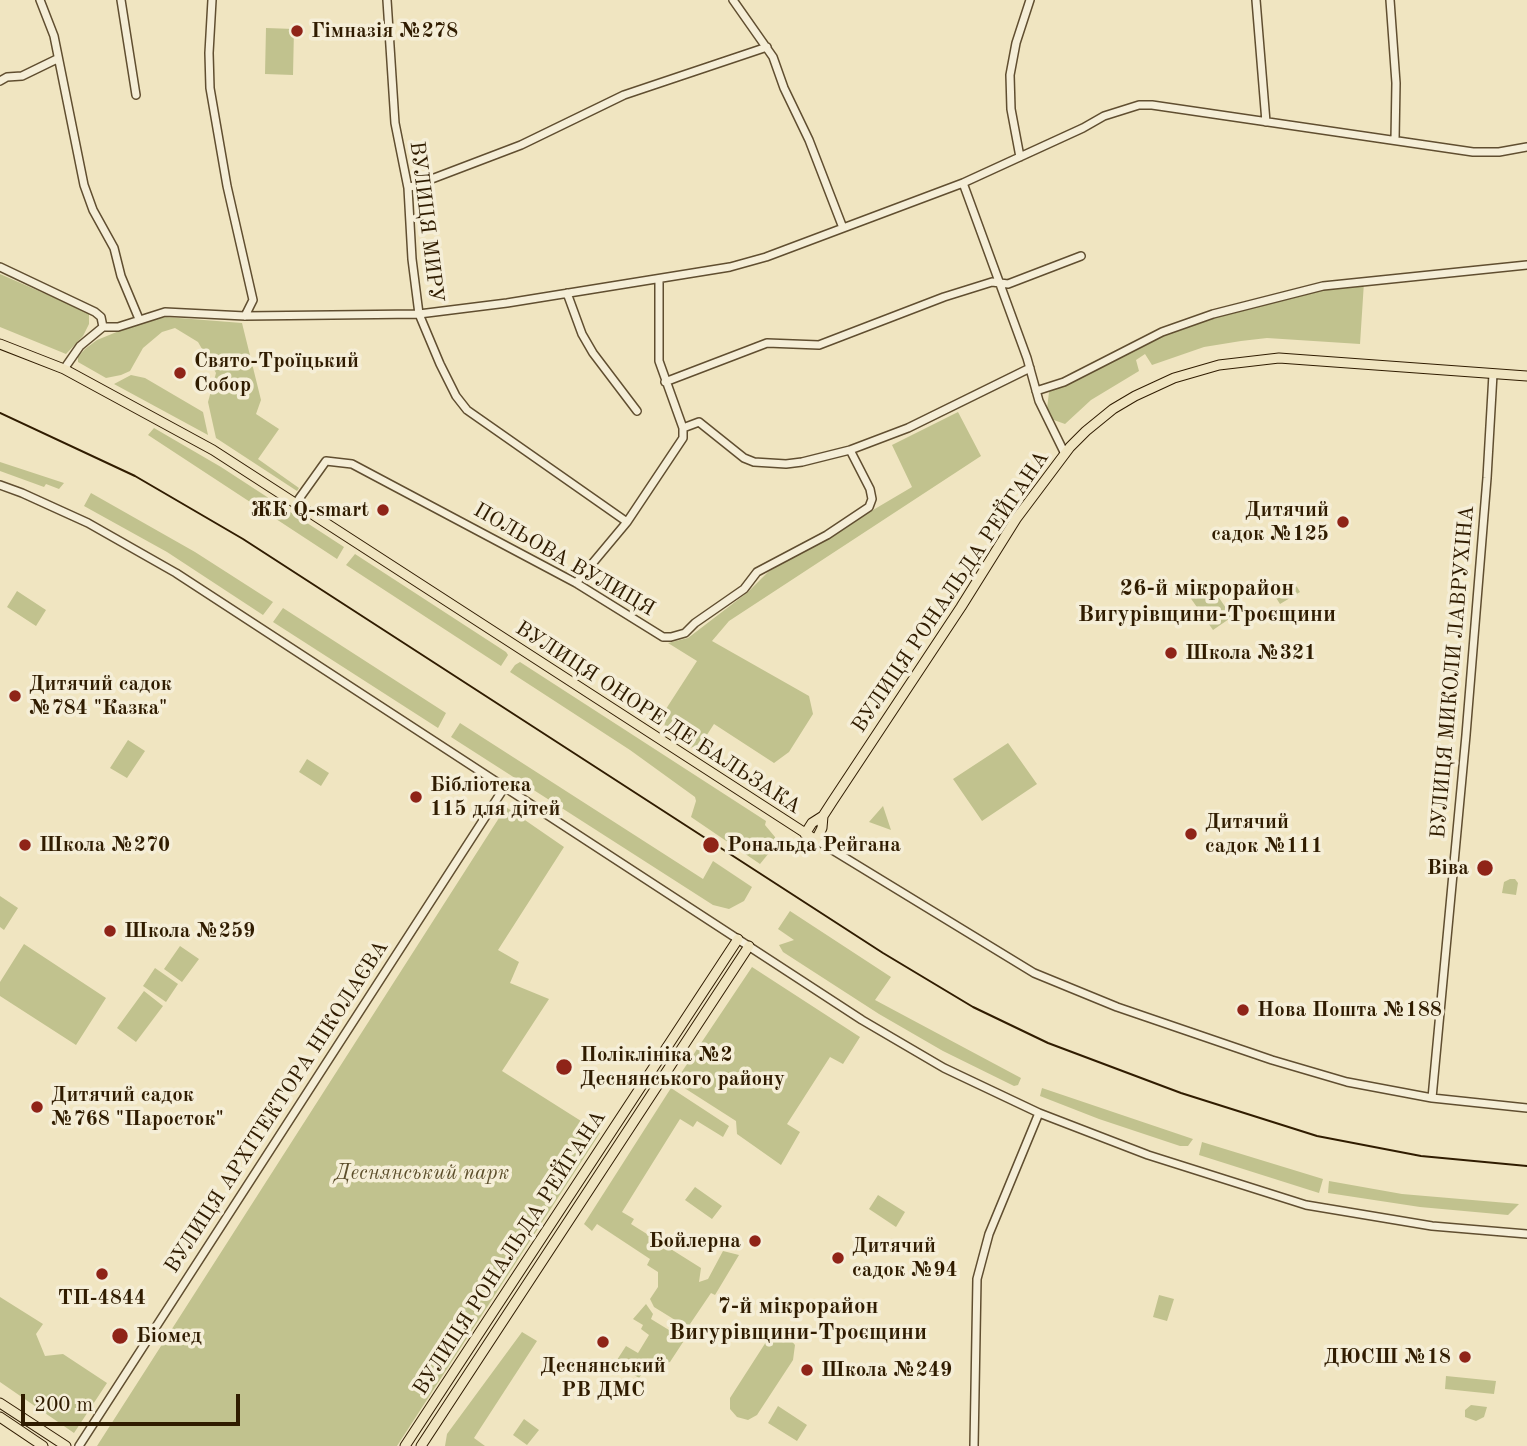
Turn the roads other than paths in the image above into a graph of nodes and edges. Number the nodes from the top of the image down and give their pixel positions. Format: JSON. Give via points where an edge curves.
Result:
{"nodes":[{"id":1,"x":40,"y":0,"type":"edge"},
{"id":2,"x":121,"y":0,"type":"edge"},
{"id":3,"x":212,"y":0,"type":"edge"},
{"id":4,"x":387,"y":0,"type":"edge"},
{"id":5,"x":733,"y":0,"type":"edge"},
{"id":6,"x":1030,"y":0,"type":"edge"},
{"id":7,"x":1256,"y":0,"type":"edge"},
{"id":8,"x":1390,"y":0,"type":"edge"},
{"id":9,"x":767,"y":47,"type":"junction"},
{"id":10,"x":57,"y":59,"type":"junction"},
{"id":11,"x":0,"y":82,"type":"edge"},
{"id":12,"x":136,"y":95,"type":"dead end"},
{"id":13,"x":1266,"y":122,"type":"junction"},
{"id":14,"x":1395,"y":140,"type":"junction"},
{"id":15,"x":1527,"y":147,"type":"edge"},
{"id":16,"x":1020,"y":157,"type":"junction"},
{"id":17,"x":963,"y":183,"type":"junction"},
{"id":18,"x":408,"y":188,"type":"junction"},
{"id":19,"x":844,"y":228,"type":"junction"},
{"id":20,"x":1081,"y":256,"type":"dead end"},
{"id":21,"x":1527,"y":265,"type":"edge"},
{"id":22,"x":0,"y":267,"type":"edge"},
{"id":23,"x":659,"y":279,"type":"junction"},
{"id":24,"x":1000,"y":282,"type":"junction"},
{"id":25,"x":567,"y":293,"type":"junction"},
{"id":26,"x":419,"y":314,"type":"junction"},
{"id":27,"x":244,"y":316,"type":"junction"},
{"id":28,"x":139,"y":319,"type":"junction"},
{"id":29,"x":103,"y":327,"type":"junction"},
{"id":30,"x":0,"y":344,"type":"edge"},
{"id":31,"x":1030,"y":368,"type":"junction"},
{"id":32,"x":64,"y":369,"type":"junction"},
{"id":33,"x":1493,"y":374,"type":"junction"},
{"id":34,"x":1527,"y":376,"type":"edge"},
{"id":35,"x":665,"y":383,"type":"junction"},
{"id":36,"x":1036,"y":391,"type":"junction"},
{"id":37,"x":637,"y":411,"type":"dead end"},
{"id":38,"x":683,"y":428,"type":"junction"},
{"id":39,"x":850,"y":450,"type":"junction"},
{"id":40,"x":1065,"y":454,"type":"junction"},
{"id":41,"x":0,"y":485,"type":"edge"},
{"id":42,"x":296,"y":503,"type":"junction"},
{"id":43,"x":627,"y":522,"type":"junction"},
{"id":44,"x":576,"y":583,"type":"junction"},
{"id":45,"x":504,"y":788,"type":"junction"},
{"id":46,"x":823,"y":816,"type":"junction"},
{"id":47,"x":805,"y":834,"type":"junction"},
{"id":48,"x":816,"y":841,"type":"junction"},
{"id":49,"x":738,"y":939,"type":"junction"},
{"id":50,"x":749,"y":946,"type":"junction"},
{"id":51,"x":1432,"y":1098,"type":"junction"},
{"id":52,"x":1527,"y":1108,"type":"edge"},
{"id":53,"x":1039,"y":1113,"type":"junction"},
{"id":54,"x":1527,"y":1234,"type":"edge"},
{"id":55,"x":0,"y":1403,"type":"edge"},
{"id":56,"x":0,"y":1417,"type":"edge"},
{"id":57,"x":43,"y":1446,"type":"edge"},
{"id":58,"x":66,"y":1446,"type":"edge"},
{"id":59,"x":79,"y":1446,"type":"edge"},
{"id":60,"x":405,"y":1446,"type":"edge"},
{"id":61,"x":421,"y":1446,"type":"edge"},
{"id":62,"x":974,"y":1446,"type":"edge"}],
"edges":[{"from":1,"to":10,"type":"street"},
{"from":2,"to":12,"type":"street"},
{"from":3,"to":27,"type":"street","via":[[210,88],[253,300]]},
{"from":4,"to":18,"type":"street","name":"ВУЛИЦЯ МИРУ","via":[[395,123]]},
{"from":5,"to":9,"type":"street"},
{"from":6,"to":16,"type":"street","via":[[1010,75]]},
{"from":7,"to":13,"type":"street"},
{"from":8,"to":14,"type":"street"},
{"from":9,"to":18,"type":"street","via":[[624,95],[520,145]]},
{"from":9,"to":19,"type":"street"},
{"from":10,"to":11,"type":"street"},
{"from":10,"to":28,"type":"street","via":[[84,184],[114,248]]},
{"from":13,"to":14,"type":"street"},
{"from":13,"to":16,"type":"street","via":[[1139,105],[1104,116]]},
{"from":14,"to":15,"type":"street","via":[[1473,152]]},
{"from":16,"to":17,"type":"street"},
{"from":17,"to":19,"type":"street"},
{"from":17,"to":24,"type":"street"},
{"from":18,"to":26,"type":"street","name":"ВУЛИЦЯ МИРУ"},
{"from":19,"to":23,"type":"street","via":[[730,267]]},
{"from":20,"to":24,"type":"street","via":[[1008,284]]},
{"from":21,"to":36,"type":"street","via":[[1323,286],[1213,314],[1162,332],[1064,382]]},
{"from":22,"to":29,"type":"street","via":[[95,312]]},
{"from":23,"to":25,"type":"street"},
{"from":23,"to":35,"type":"street","via":[[657,345]]},
{"from":24,"to":31,"type":"street"},
{"from":24,"to":35,"type":"street","via":[[944,297],[819,345],[767,343]]},
{"from":25,"to":26,"type":"street"},
{"from":25,"to":37,"type":"street","via":[[593,353]]},
{"from":26,"to":27,"type":"street"},
{"from":26,"to":43,"type":"street","name":"ВУЛИЦЯ МИРУ","via":[[456,396],[467,410]]},
{"from":27,"to":28,"type":"street","via":[[165,312]]},
{"from":28,"to":29,"type":"street"},
{"from":29,"to":32,"type":"street","via":[[80,346]]},
{"from":30,"to":32,"type":"main road","name":"ВУЛИЦЯ ОНОРЕ ДЕ БАЛЬЗАКА"},
{"from":31,"to":36,"type":"street"},
{"from":31,"to":39,"type":"street","via":[[908,428]]},
{"from":32,"to":42,"type":"main road","name":"ВУЛИЦЯ ОНОРЕ ДЕ БАЛЬЗАКА","via":[[213,450]]},
{"from":33,"to":34,"type":"main road","name":"ВУЛИЦЯ РОНАЛЬДА РЕЙГАНА"},
{"from":33,"to":40,"type":"main road","name":"ВУЛИЦЯ РОНАЛЬДА РЕЙГАНА","via":[[1286,358],[1219,365],[1135,396],[1086,431]]},
{"from":33,"to":51,"type":"street","name":"ВУЛИЦЯ МИКОЛИ ЛАВРУХІНА","via":[[1488,478]]},
{"from":35,"to":38,"type":"street"},
{"from":36,"to":40,"type":"street"},
{"from":38,"to":39,"type":"street","via":[[699,422],[754,462],[794,463]]},
{"from":38,"to":43,"type":"street","via":[[683,438]]},
{"from":39,"to":44,"type":"street","name":"ПОЛЬОВА ВУЛИЦЯ","via":[[870,489],[869,507],[757,572],[744,589],[685,633],[663,637]]},
{"from":40,"to":46,"type":"main road","name":"ВУЛИЦЯ РОНАЛЬДА РЕЙГАНА","via":[[1016,519]]},
{"from":41,"to":45,"type":"street","via":[[88,523],[176,573]]},
{"from":42,"to":44,"type":"street","name":"ПОЛЬОВА ВУЛИЦЯ","via":[[326,461],[352,464]]},
{"from":42,"to":47,"type":"main road","name":"ВУЛИЦЯ ОНОРЕ ДЕ БАЛЬЗАКА"},
{"from":43,"to":44,"type":"street"},
{"from":45,"to":49,"type":"street"},
{"from":45,"to":59,"type":"street","name":"ВУЛИЦЯ АРХІТЕКТОРА НІКОЛАЄВА"},
{"from":46,"to":47,"type":"main road","name":"ВУЛИЦЯ РОНАЛЬДА РЕЙГАНА"},
{"from":46,"to":48,"type":"main road","name":"ВУЛИЦЯ РОНАЛЬДА РЕЙГАНА"},
{"from":47,"to":48,"type":"main road","name":"ВУЛИЦЯ ОНОРЕ ДЕ БАЛЬЗАКА"},
{"from":48,"to":51,"type":"street","name":"ВУЛИЦЯ ОНОРЕ ДЕ БАЛЬЗАКА","via":[[1048,979],[1272,1060],[1347,1082]]},
{"from":49,"to":50,"type":"street"},
{"from":49,"to":60,"type":"main road","name":"ВУЛИЦЯ РОНАЛЬДА РЕЙГАНА"},
{"from":50,"to":53,"type":"street","via":[[944,1068]]},
{"from":50,"to":61,"type":"main road","name":"ВУЛИЦЯ РОНАЛЬДА РЕЙГАНА"},
{"from":51,"to":52,"type":"street","name":"ВУЛИЦЯ ОНОРЕ ДЕ БАЛЬЗАКА"},
{"from":53,"to":54,"type":"street","via":[[1148,1155],[1306,1205],[1432,1226]]},
{"from":53,"to":62,"type":"street","via":[[989,1234],[977,1279]]},
{"from":55,"to":58,"type":"main road"},
{"from":56,"to":57,"type":"main road"}]}
